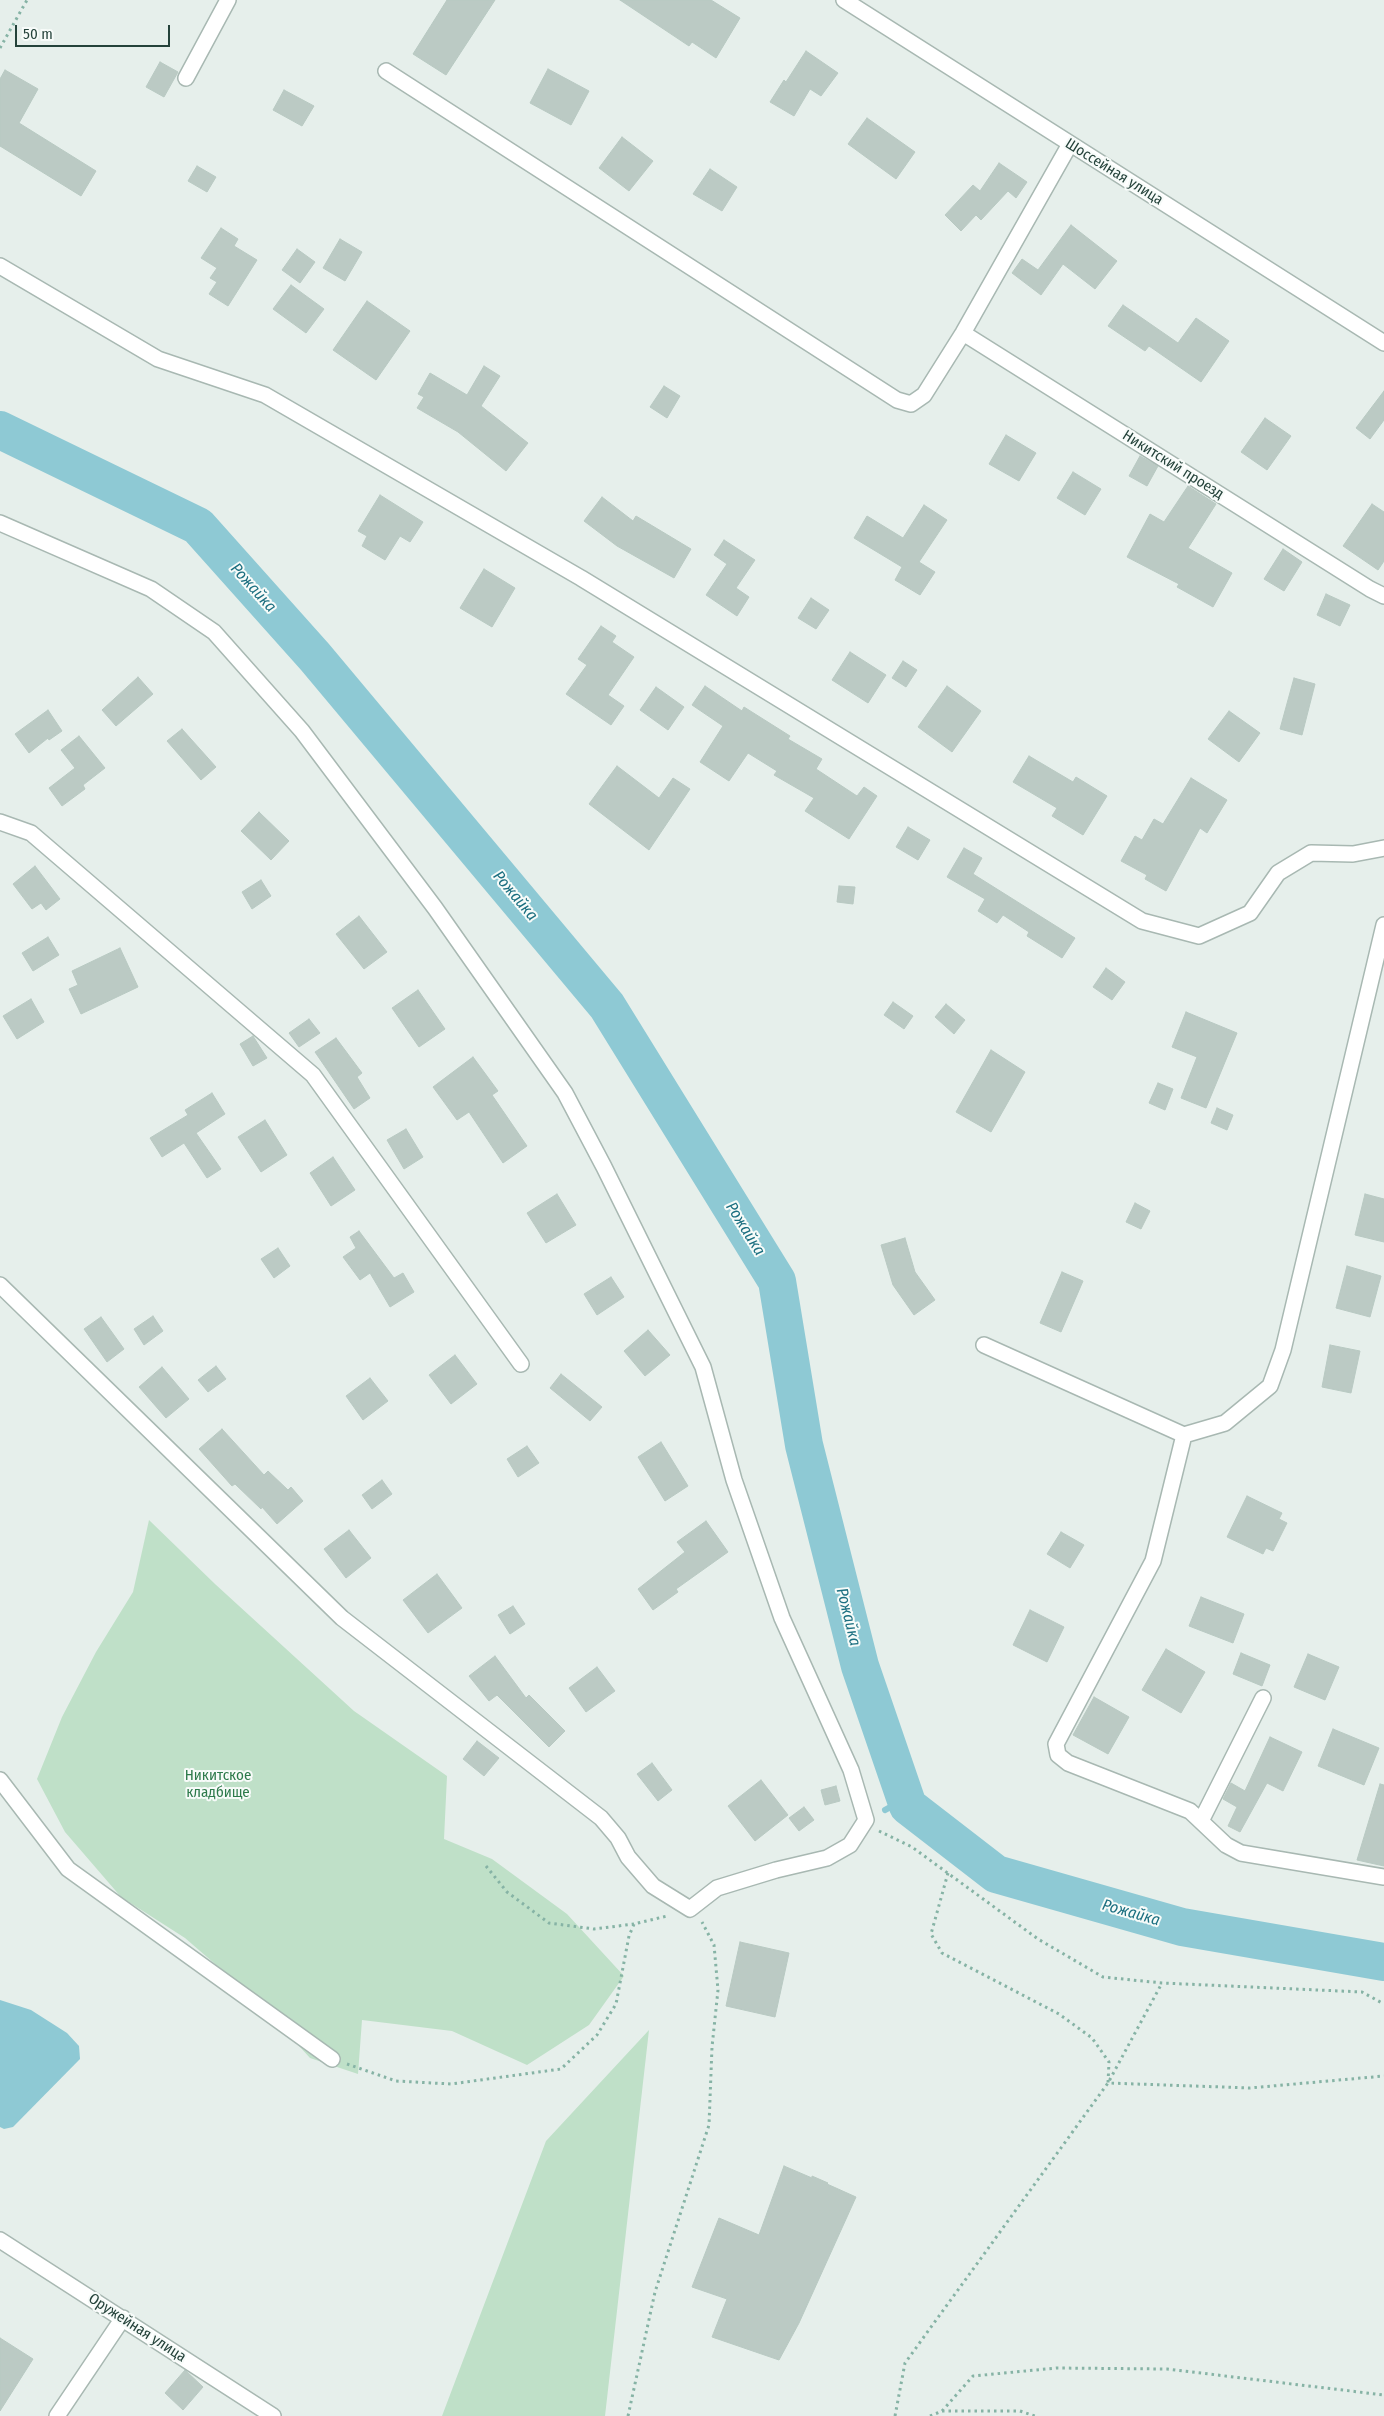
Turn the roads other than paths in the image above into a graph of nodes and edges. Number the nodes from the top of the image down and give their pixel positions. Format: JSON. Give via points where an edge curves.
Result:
{"nodes":[{"id":1,"x":228,"y":0,"type":"edge"},
{"id":2,"x":844,"y":0,"type":"edge"},
{"id":3,"x":386,"y":71,"type":"dead end"},
{"id":4,"x":186,"y":78,"type":"dead end"},
{"id":5,"x":1070,"y":144,"type":"junction"},
{"id":6,"x":0,"y":266,"type":"edge"},
{"id":7,"x":963,"y":333,"type":"junction"},
{"id":8,"x":1384,"y":343,"type":"edge"},
{"id":9,"x":0,"y":522,"type":"edge"},
{"id":10,"x":1384,"y":596,"type":"edge"},
{"id":11,"x":0,"y":822,"type":"edge"},
{"id":12,"x":1384,"y":848,"type":"edge"},
{"id":13,"x":1384,"y":925,"type":"edge"},
{"id":14,"x":0,"y":1285,"type":"edge"},
{"id":15,"x":984,"y":1344,"type":"dead end"},
{"id":16,"x":521,"y":1364,"type":"dead end"},
{"id":17,"x":1184,"y":1434,"type":"junction"},
{"id":18,"x":1263,"y":1698,"type":"dead end"},
{"id":19,"x":0,"y":1780,"type":"edge"},
{"id":20,"x":1200,"y":1821,"type":"junction"},
{"id":21,"x":1384,"y":1878,"type":"edge"},
{"id":22,"x":332,"y":2059,"type":"road end"},
{"id":23,"x":0,"y":2240,"type":"edge"},
{"id":24,"x":123,"y":2318,"type":"junction"},
{"id":25,"x":57,"y":2416,"type":"edge"},
{"id":26,"x":273,"y":2416,"type":"edge"}],
"edges":[{"from":1,"to":4,"type":"street"},
{"from":2,"to":5,"type":"street","name":"Шоссейная улица"},
{"from":3,"to":7,"type":"street","via":[[897,400],[911,404],[924,395]]},
{"from":5,"to":7,"type":"street"},
{"from":5,"to":8,"type":"street","name":"Шоссейная улица"},
{"from":6,"to":12,"type":"street","via":[[158,359],[265,395],[581,578],[1142,921],[1199,936],[1250,913],[1278,873],[1310,853],[1353,854]]},
{"from":7,"to":10,"type":"street","name":"Никитский проезд"},
{"from":9,"to":14,"type":"street","via":[[151,589],[214,632],[302,731],[435,908],[565,1093],[703,1367],[734,1480],[782,1618],[851,1770],[866,1820],[850,1845],[827,1858],[717,1888],[690,1909],[653,1886],[601,1818],[342,1618]]},
{"from":11,"to":16,"type":"street","via":[[31,833],[313,1075]]},
{"from":13,"to":17,"type":"street","via":[[1283,1350],[1270,1386],[1224,1423]]},
{"from":15,"to":17,"type":"street"},
{"from":17,"to":20,"type":"street","via":[[1153,1561],[1056,1744],[1058,1755],[1068,1763],[1190,1811]]},
{"from":18,"to":20,"type":"street"},
{"from":19,"to":22,"type":"street","via":[[68,1869]]},
{"from":20,"to":21,"type":"street","via":[[1226,1846],[1241,1853]]},
{"from":23,"to":24,"type":"street","name":"Оружейная улица"},
{"from":24,"to":25,"type":"street"},
{"from":24,"to":26,"type":"street","name":"Оружейная улица"}]}
